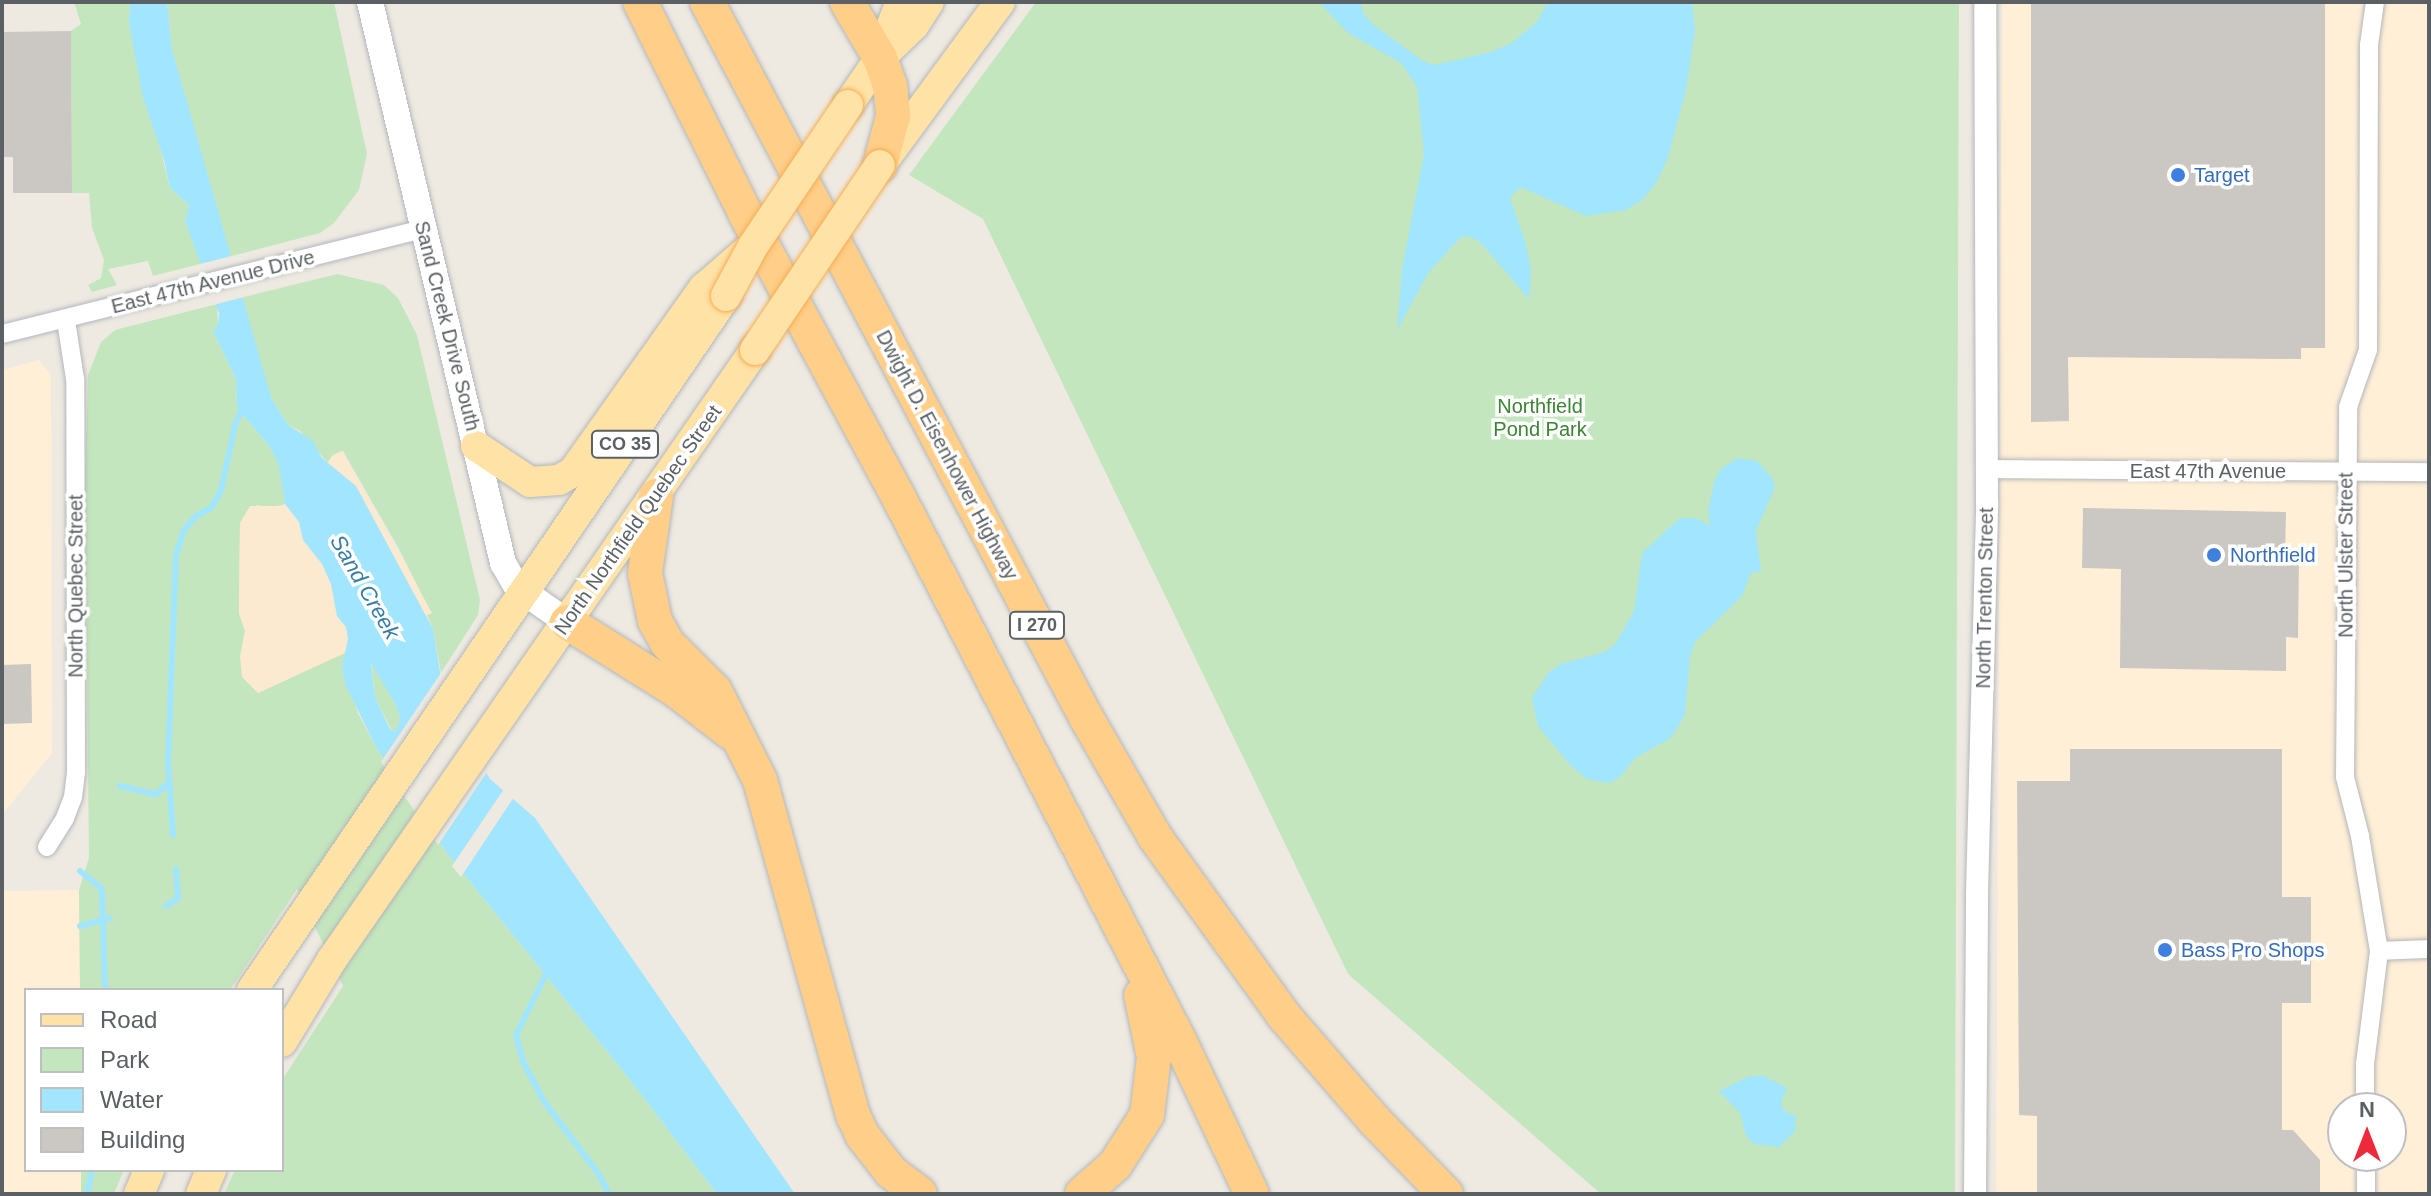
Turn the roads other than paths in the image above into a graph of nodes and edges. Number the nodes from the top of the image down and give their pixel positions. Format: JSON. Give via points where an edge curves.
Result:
{"nodes":[{"id":1,"x":370,"y":2,"type":"edge"},
{"id":2,"x":640,"y":2,"type":"edge"},
{"id":3,"x":707,"y":2,"type":"edge"},
{"id":4,"x":847,"y":2,"type":"edge"},
{"id":5,"x":901,"y":2,"type":"edge"},
{"id":6,"x":929,"y":2,"type":"edge"},
{"id":7,"x":1000,"y":2,"type":"edge"},
{"id":8,"x":1985,"y":2,"type":"edge"},
{"id":9,"x":2375,"y":2,"type":"edge"},
{"id":10,"x":880,"y":58,"type":"junction"},
{"id":11,"x":880,"y":165,"type":"junction"},
{"id":12,"x":423,"y":229,"type":"junction"},
{"id":13,"x":721,"y":287,"type":"junction"},
{"id":14,"x":66,"y":320,"type":"junction"},
{"id":15,"x":2,"y":334,"type":"edge"},
{"id":16,"x":476,"y":446,"type":"junction"},
{"id":17,"x":1988,"y":469,"type":"junction"},
{"id":18,"x":2347,"y":472,"type":"junction"},
{"id":19,"x":2429,"y":472,"type":"edge"},
{"id":20,"x":656,"y":496,"type":"junction"},
{"id":21,"x":523,"y":592,"type":"junction"},
{"id":22,"x":567,"y":622,"type":"junction"},
{"id":23,"x":742,"y":743,"type":"junction"},
{"id":24,"x":47,"y":847,"type":"dead end"},
{"id":25,"x":2429,"y":949,"type":"edge"},
{"id":26,"x":2379,"y":951,"type":"junction"},
{"id":27,"x":1133,"y":952,"type":"junction"},
{"id":28,"x":253,"y":988,"type":"edge"},
{"id":29,"x":284,"y":1039,"type":"edge"},
{"id":30,"x":2365,"y":1092,"type":"edge"},
{"id":31,"x":148,"y":1172,"type":"edge"},
{"id":32,"x":210,"y":1172,"type":"edge"},
{"id":33,"x":2366,"y":1172,"type":"edge"},
{"id":34,"x":139,"y":1194,"type":"edge"},
{"id":35,"x":201,"y":1194,"type":"edge"},
{"id":36,"x":920,"y":1194,"type":"edge"},
{"id":37,"x":1082,"y":1194,"type":"edge"},
{"id":38,"x":1252,"y":1194,"type":"edge"},
{"id":39,"x":1446,"y":1194,"type":"edge"},
{"id":40,"x":1975,"y":1194,"type":"edge"},
{"id":41,"x":2366,"y":1194,"type":"edge"}],
"edges":[{"from":1,"to":12,"type":"main road","name":"Sand Creek Drive South"},
{"from":2,"to":27,"type":"highway","via":[[746,215]]},
{"from":3,"to":39,"type":"highway","name":"Dwight D. Eisenhower Highway","number":"I 270","via":[[1155,837],[1284,1016]]},
{"from":4,"to":10,"type":"highway"},
{"from":5,"to":10,"type":"main road"},
{"from":6,"to":10,"type":"main road","number":"CO 35"},
{"from":7,"to":11,"type":"main road","name":"North Northfield Quebec Street","number":"CO 35"},
{"from":8,"to":17,"type":"street","name":"North Trenton Street"},
{"from":9,"to":18,"type":"street","name":"North Ulster Street","via":[[2369,45],[2368,350],[2348,407]]},
{"from":10,"to":11,"type":"highway","via":[[893,116]]},
{"from":10,"to":13,"type":"main road","number":"CO 35","bridge":true},
{"from":11,"to":20,"type":"main road","name":"North Northfield Quebec Street","number":"CO 35","bridge":true},
{"from":12,"to":14,"type":"street","name":"East 47th Avenue Drive"},
{"from":12,"to":16,"type":"main road","name":"Sand Creek Drive South"},
{"from":13,"to":16,"type":"main road","via":[[704,288],[573,472],[559,480],[530,482]]},
{"from":13,"to":21,"type":"main road","number":"CO 35"},
{"from":14,"to":15,"type":"street","name":"East 47th Avenue Drive"},
{"from":14,"to":24,"type":"street","name":"North Quebec Street","via":[[75,379],[76,772],[65,818]]},
{"from":16,"to":21,"type":"main road","name":"Sand Creek Drive South","via":[[503,563]]},
{"from":17,"to":18,"type":"street","name":"East 47th Avenue"},
{"from":17,"to":40,"type":"street","name":"North Trenton Street"},
{"from":18,"to":19,"type":"street","name":"East 47th Avenue"},
{"from":18,"to":26,"type":"street","name":"North Ulster Street","via":[[2345,777]]},
{"from":20,"to":22,"type":"main road","name":"North Northfield Quebec Street","number":"CO 35"},
{"from":20,"to":23,"type":"highway","via":[[645,549],[651,608],[667,643],[715,691]]},
{"from":21,"to":22,"type":"main road","name":"Sand Creek Drive South"},
{"from":21,"to":28,"type":"main road","number":"CO 35"},
{"from":22,"to":23,"type":"highway","via":[[677,691]]},
{"from":22,"to":29,"type":"main road","name":"North Northfield Quebec Street","number":"CO 35","via":[[331,961]]},
{"from":23,"to":36,"type":"highway","via":[[776,830],[853,1115],[891,1172]]},
{"from":25,"to":26,"type":"street"},
{"from":26,"to":30,"type":"street","name":"North Ulster Street"},
{"from":27,"to":37,"type":"highway","via":[[1154,1057],[1152,1095],[1127,1150]]},
{"from":27,"to":38,"type":"highway"},
{"from":31,"to":34,"type":"main road"},
{"from":32,"to":35,"type":"main road"},
{"from":33,"to":41,"type":"street"}]}
